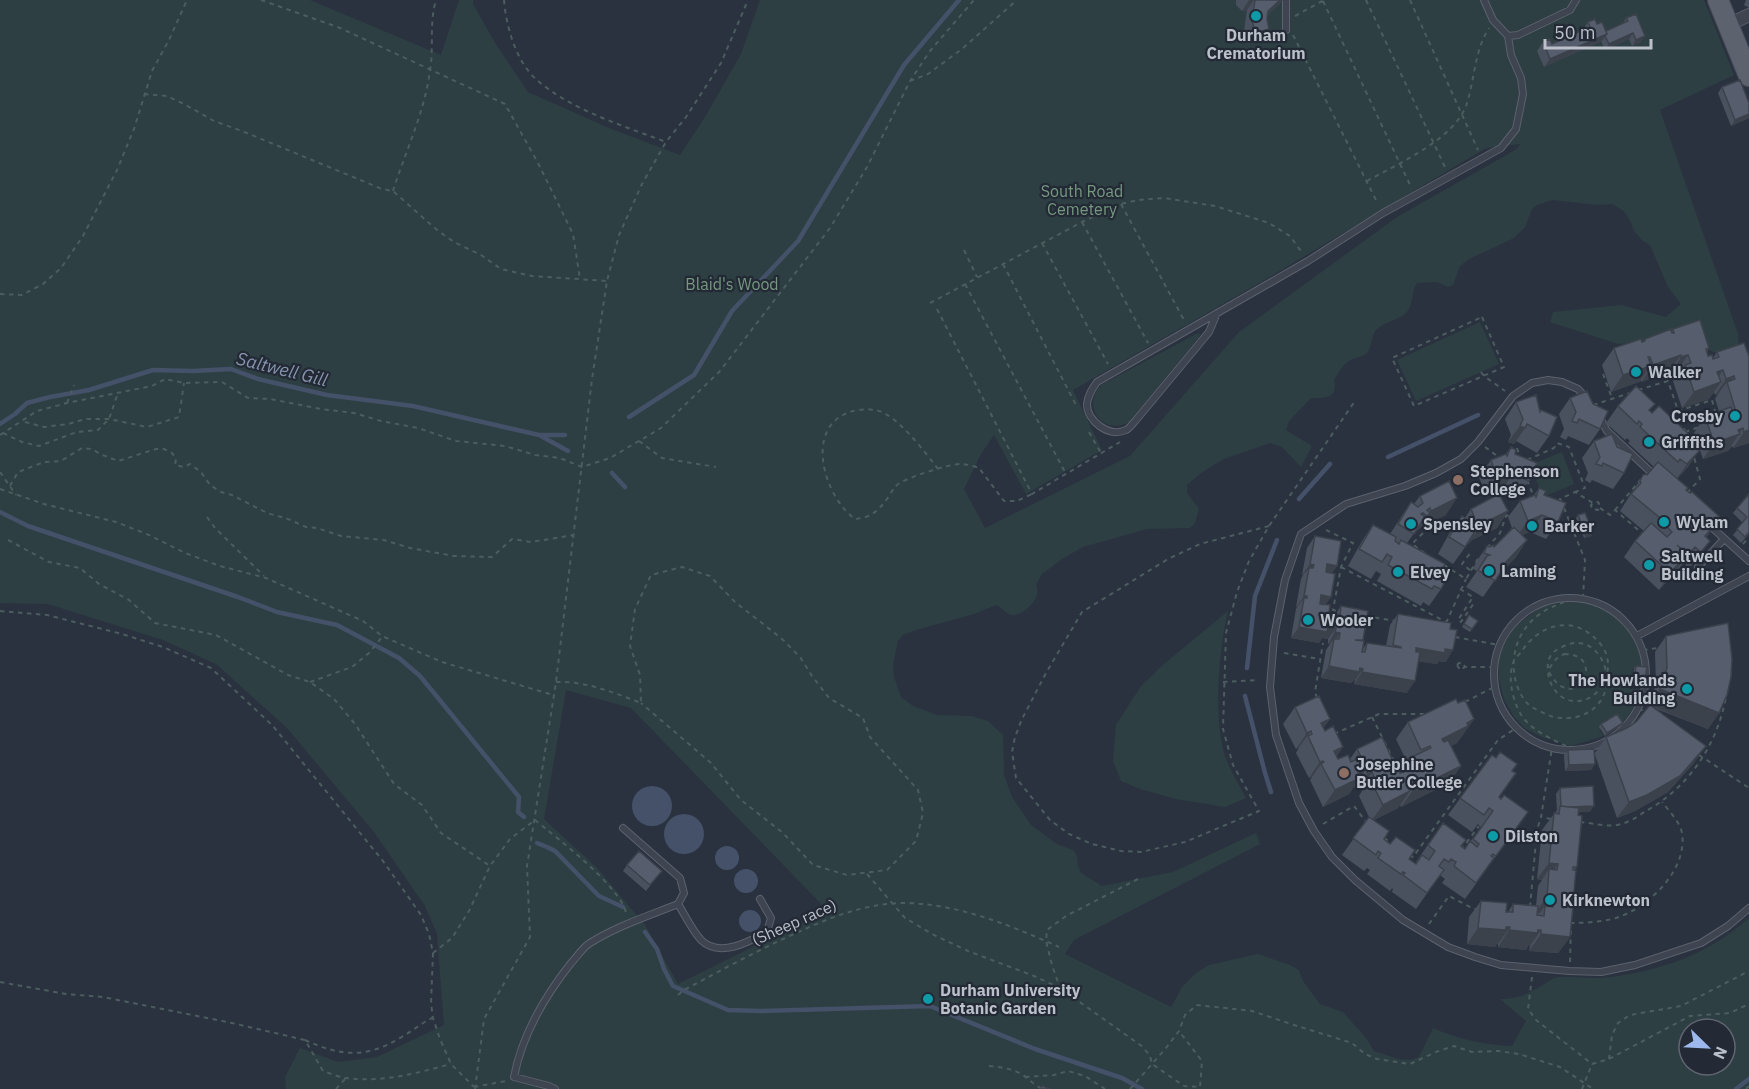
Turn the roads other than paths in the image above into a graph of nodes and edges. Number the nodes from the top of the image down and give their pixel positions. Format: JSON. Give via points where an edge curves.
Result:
{"nodes":[{"id":1,"x":1286,"y":0,"type":"edge"},
{"id":2,"x":1484,"y":0,"type":"edge"},
{"id":3,"x":1576,"y":0,"type":"edge"},
{"id":4,"x":1718,"y":0,"type":"edge"},
{"id":5,"x":1749,"y":15,"type":"edge"},
{"id":6,"x":1728,"y":25,"type":"junction"},
{"id":7,"x":1287,"y":30,"type":"dead end"},
{"id":8,"x":1508,"y":36,"type":"junction"},
{"id":9,"x":1749,"y":76,"type":"edge"},
{"id":10,"x":1217,"y":313,"type":"junction"},
{"id":11,"x":1593,"y":405,"type":"edge"},
{"id":12,"x":1598,"y":414,"type":"edge"},
{"id":13,"x":1656,"y":478,"type":"edge"},
{"id":14,"x":1681,"y":500,"type":"edge"},
{"id":15,"x":1724,"y":539,"type":"junction"},
{"id":16,"x":1749,"y":561,"type":"edge"},
{"id":17,"x":1698,"y":567,"type":"edge"},
{"id":18,"x":1749,"y":576,"type":"edge"},
{"id":19,"x":1637,"y":636,"type":"junction"},
{"id":20,"x":623,"y":828,"type":"dead end"},
{"id":21,"x":760,"y":899,"type":"dead end"},
{"id":22,"x":678,"y":904,"type":"junction"},
{"id":23,"x":1749,"y":908,"type":"edge"},
{"id":24,"x":555,"y":1089,"type":"edge"}],
"edges":[{"from":1,"to":7,"type":"lane"},
{"from":2,"to":8,"type":"lane","via":[[1493,20]]},
{"from":3,"to":8,"type":"lane","via":[[1570,10],[1518,36]]},
{"from":4,"to":6,"type":"main road"},
{"from":5,"to":6,"type":"street"},
{"from":6,"to":9,"type":"main road"},
{"from":8,"to":10,"type":"lane","via":[[1523,94],[1516,129],[1501,148],[1383,213]]},
{"from":10,"to":10,"type":"lane","via":[[1097,382],[1087,405],[1097,425],[1115,432],[1126,430],[1137,420],[1209,332]]},
{"from":11,"to":23,"type":"lane","via":[[1578,389],[1562,382],[1532,383],[1513,396],[1461,459],[1405,486],[1346,504],[1301,534],[1285,580],[1274,637],[1270,680],[1276,735],[1299,803],[1332,857],[1403,920],[1448,947],[1475,957],[1534,969],[1601,972],[1701,943]]},
{"from":12,"to":13,"type":"lane","via":[[1607,431]]},
{"from":14,"to":15,"type":"lane"},
{"from":15,"to":16,"type":"lane"},
{"from":15,"to":17,"type":"lane"},
{"from":18,"to":19,"type":"lane"},
{"from":19,"to":19,"type":"lane","via":[[1615,611],[1581,598],[1556,598],[1534,606],[1515,620],[1499,645],[1494,687],[1503,711],[1527,737],[1552,748],[1583,749],[1611,738],[1639,708],[1646,683],[1643,650]]},
{"from":20,"to":22,"type":"lane","via":[[680,878],[684,892]]},
{"from":21,"to":22,"type":"lane","via":[[771,918],[767,932],[720,949],[701,939]]},
{"from":22,"to":24,"type":"lane","via":[[625,924],[587,945],[554,985],[531,1026],[514,1077]]}]}
